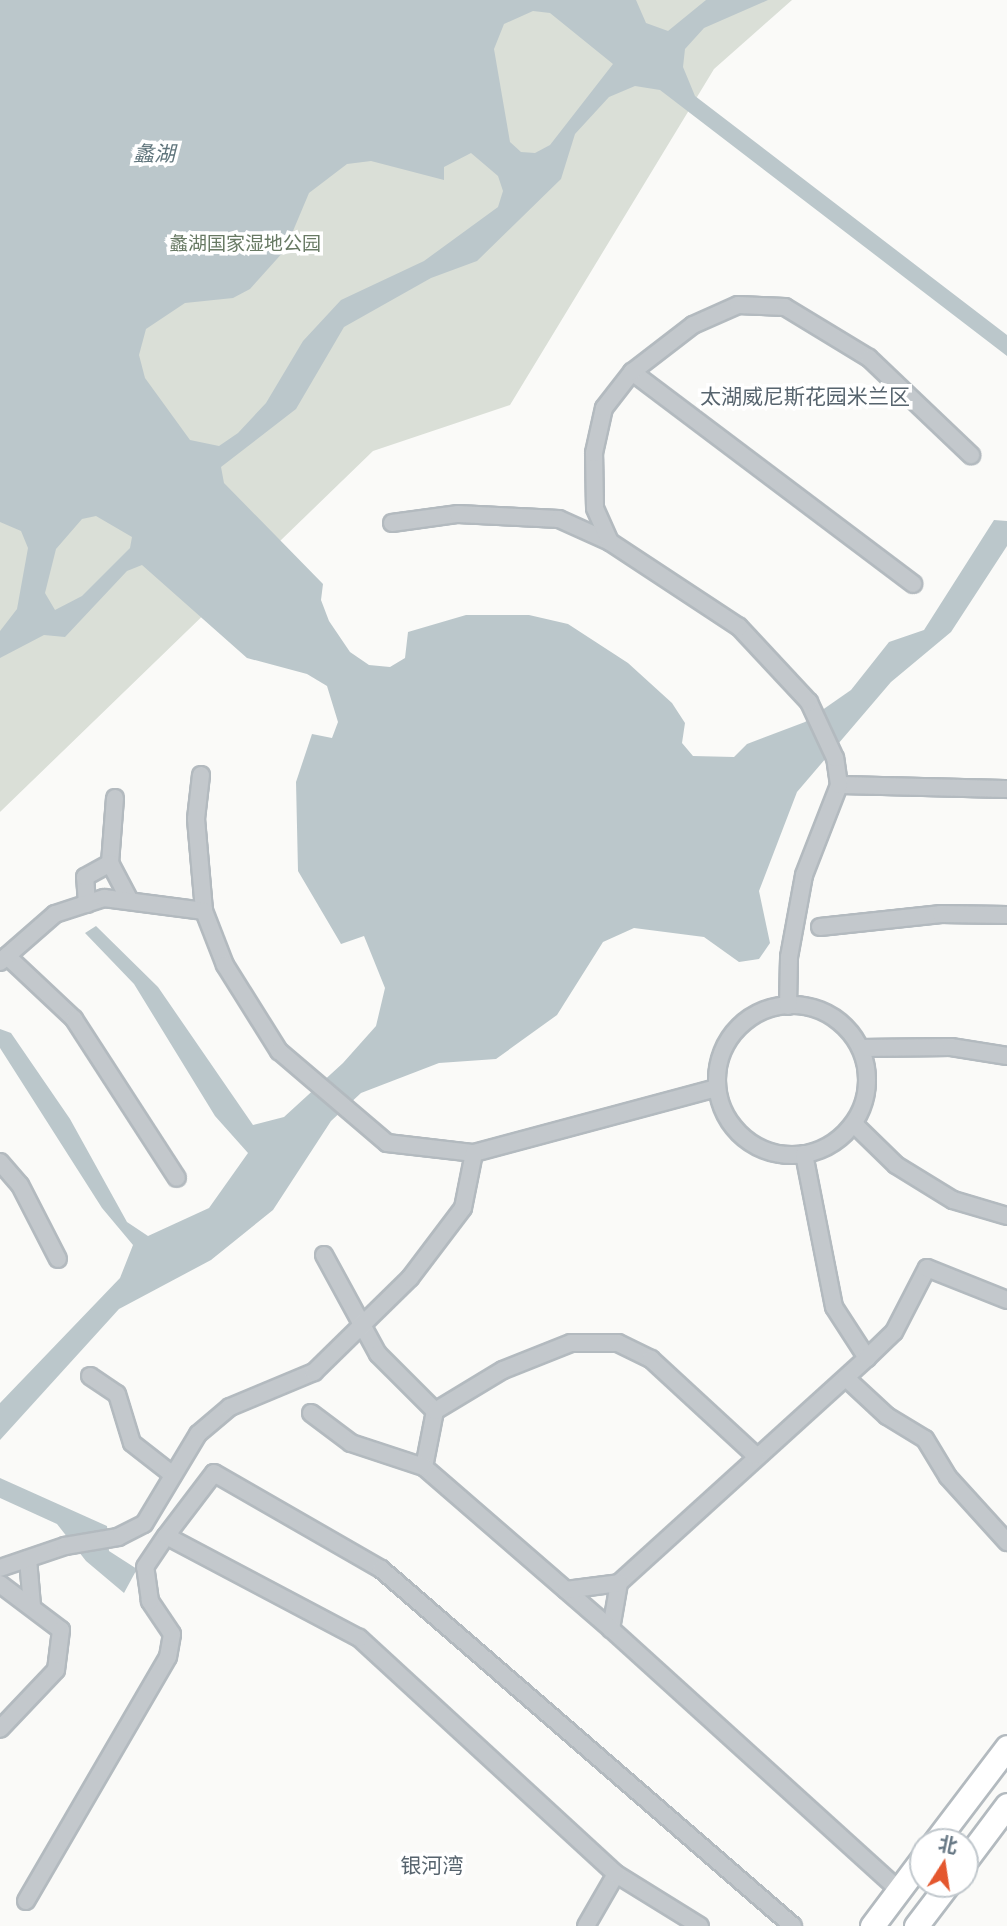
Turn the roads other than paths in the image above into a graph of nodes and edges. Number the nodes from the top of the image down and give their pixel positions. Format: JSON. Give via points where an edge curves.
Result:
{"nodes":[{"id":1,"x":632,"y":372,"type":"junction"},
{"id":2,"x":971,"y":455,"type":"dead end"},
{"id":3,"x":392,"y":523,"type":"dead end"},
{"id":4,"x":610,"y":542,"type":"junction"},
{"id":5,"x":913,"y":584,"type":"dead end"},
{"id":6,"x":201,"y":775,"type":"dead end"},
{"id":7,"x":839,"y":785,"type":"junction"},
{"id":8,"x":1007,"y":789,"type":"edge"},
{"id":9,"x":115,"y":798,"type":"dead end"},
{"id":10,"x":110,"y":863,"type":"junction"},
{"id":11,"x":130,"y":901,"type":"junction"},
{"id":12,"x":87,"y":904,"type":"junction"},
{"id":13,"x":204,"y":911,"type":"junction"},
{"id":14,"x":1007,"y":915,"type":"edge"},
{"id":15,"x":820,"y":927,"type":"dead end"},
{"id":16,"x":4,"y":959,"type":"edge"},
{"id":17,"x":788,"y":1006,"type":"junction"},
{"id":18,"x":861,"y":1048,"type":"junction"},
{"id":19,"x":1007,"y":1056,"type":"edge"},
{"id":20,"x":716,"y":1088,"type":"junction"},
{"id":21,"x":855,"y":1125,"type":"junction"},
{"id":22,"x":474,"y":1153,"type":"junction"},
{"id":23,"x":804,"y":1154,"type":"junction"},
{"id":24,"x":0,"y":1162,"type":"edge"},
{"id":25,"x":177,"y":1178,"type":"dead end"},
{"id":26,"x":1007,"y":1216,"type":"edge"},
{"id":27,"x":324,"y":1255,"type":"dead end"},
{"id":28,"x":58,"y":1259,"type":"dead end"},
{"id":29,"x":1007,"y":1300,"type":"edge"},
{"id":30,"x":364,"y":1328,"type":"junction"},
{"id":31,"x":867,"y":1358,"type":"junction"},
{"id":32,"x":90,"y":1376,"type":"dead end"},
{"id":33,"x":846,"y":1378,"type":"junction"},
{"id":34,"x":435,"y":1411,"type":"junction"},
{"id":35,"x":311,"y":1413,"type":"dead end"},
{"id":36,"x":756,"y":1456,"type":"junction"},
{"id":37,"x":424,"y":1467,"type":"junction"},
{"id":38,"x":173,"y":1475,"type":"junction"},
{"id":39,"x":166,"y":1536,"type":"junction"},
{"id":40,"x":1007,"y":1542,"type":"edge"},
{"id":41,"x":28,"y":1559,"type":"junction"},
{"id":42,"x":0,"y":1568,"type":"edge"},
{"id":43,"x":619,"y":1583,"type":"junction"},
{"id":44,"x":0,"y":1584,"type":"edge"},
{"id":45,"x":566,"y":1590,"type":"junction"},
{"id":46,"x":32,"y":1606,"type":"junction"},
{"id":47,"x":611,"y":1629,"type":"junction"},
{"id":48,"x":0,"y":1729,"type":"edge"},
{"id":49,"x":1007,"y":1747,"type":"edge"},
{"id":50,"x":1007,"y":1805,"type":"edge"},
{"id":51,"x":946,"y":1828,"type":"edge"},
{"id":52,"x":979,"y":1842,"type":"edge"},
{"id":53,"x":616,"y":1874,"type":"junction"},
{"id":54,"x":909,"y":1877,"type":"edge"},
{"id":55,"x":899,"y":1890,"type":"junction"},
{"id":56,"x":937,"y":1898,"type":"edge"},
{"id":57,"x":26,"y":1901,"type":"dead end"},
{"id":58,"x":586,"y":1926,"type":"edge"},
{"id":59,"x":700,"y":1926,"type":"edge"},
{"id":60,"x":793,"y":1926,"type":"edge"},
{"id":61,"x":872,"y":1926,"type":"edge"},
{"id":62,"x":916,"y":1926,"type":"edge"}],
"edges":[{"from":1,"to":2,"type":"street","via":[[693,325],[738,305],[785,307],[869,358]]},
{"from":1,"to":4,"type":"street","via":[[604,408],[594,453],[596,508]]},
{"from":1,"to":5,"type":"street"},
{"from":3,"to":4,"type":"street","via":[[458,514],[559,519]]},
{"from":4,"to":7,"type":"street","via":[[739,627],[809,702],[835,758]]},
{"from":6,"to":13,"type":"street","via":[[196,819]]},
{"from":7,"to":8,"type":"street"},
{"from":7,"to":17,"type":"street","via":[[804,875],[789,957]]},
{"from":9,"to":10,"type":"street"},
{"from":10,"to":11,"type":"street"},
{"from":10,"to":12,"type":"street","via":[[85,877]]},
{"from":11,"to":12,"type":"street"},
{"from":11,"to":13,"type":"street"},
{"from":12,"to":16,"type":"street","via":[[55,914]]},
{"from":13,"to":22,"type":"street","via":[[225,965],[279,1051],[387,1143]]},
{"from":14,"to":15,"type":"street","via":[[941,914]]},
{"from":16,"to":25,"type":"street","via":[[74,1019]]},
{"from":17,"to":18,"type":"street","via":[[807,1005],[839,1020]]},
{"from":17,"to":20,"type":"street","via":[[771,1006],[740,1023],[720,1053]]},
{"from":18,"to":19,"type":"street","via":[[951,1047]]},
{"from":18,"to":21,"type":"street","via":[[868,1083]]},
{"from":20,"to":22,"type":"street"},
{"from":20,"to":23,"type":"street","via":[[726,1117],[746,1140],[773,1153]]},
{"from":21,"to":23,"type":"street"},
{"from":21,"to":26,"type":"street","via":[[897,1165],[953,1200]]},
{"from":22,"to":30,"type":"street","via":[[463,1208]]},
{"from":23,"to":31,"type":"street","via":[[834,1307]]},
{"from":24,"to":28,"type":"street","via":[[20,1185]]},
{"from":27,"to":30,"type":"street"},
{"from":29,"to":31,"type":"street","via":[[927,1268],[894,1332]]},
{"from":30,"to":34,"type":"street","via":[[379,1354]]},
{"from":30,"to":38,"type":"street","via":[[314,1371],[230,1407],[198,1434]]},
{"from":31,"to":33,"type":"street"},
{"from":32,"to":38,"type":"street","via":[[117,1394],[132,1443]]},
{"from":33,"to":36,"type":"street"},
{"from":33,"to":40,"type":"street","via":[[887,1416],[925,1439],[948,1477]]},
{"from":34,"to":36,"type":"street","via":[[503,1370],[571,1343],[618,1343],[650,1359]]},
{"from":34,"to":37,"type":"street"},
{"from":35,"to":37,"type":"street","via":[[351,1443]]},
{"from":36,"to":43,"type":"street"},
{"from":37,"to":45,"type":"street"},
{"from":38,"to":41,"type":"street","via":[[144,1524],[118,1538],[65,1546]]},
{"from":39,"to":53,"type":"street","via":[[359,1639]]},
{"from":39,"to":57,"type":"street","via":[[145,1567],[149,1601],[172,1634],[168,1657]]},
{"from":39,"to":60,"type":"street","via":[[214,1473],[382,1569]]},
{"from":41,"to":42,"type":"street"},
{"from":41,"to":46,"type":"street"},
{"from":43,"to":45,"type":"street"},
{"from":43,"to":47,"type":"street"},
{"from":44,"to":46,"type":"street"},
{"from":45,"to":47,"type":"street"},
{"from":46,"to":48,"type":"street","via":[[61,1630],[56,1670]]},
{"from":47,"to":55,"type":"street"},
{"from":49,"to":51,"type":"main road"},
{"from":50,"to":52,"type":"main road"},
{"from":53,"to":58,"type":"street"},
{"from":53,"to":59,"type":"street"},
{"from":54,"to":55,"type":"main road"},
{"from":55,"to":61,"type":"main road"},
{"from":56,"to":62,"type":"main road"}]}
